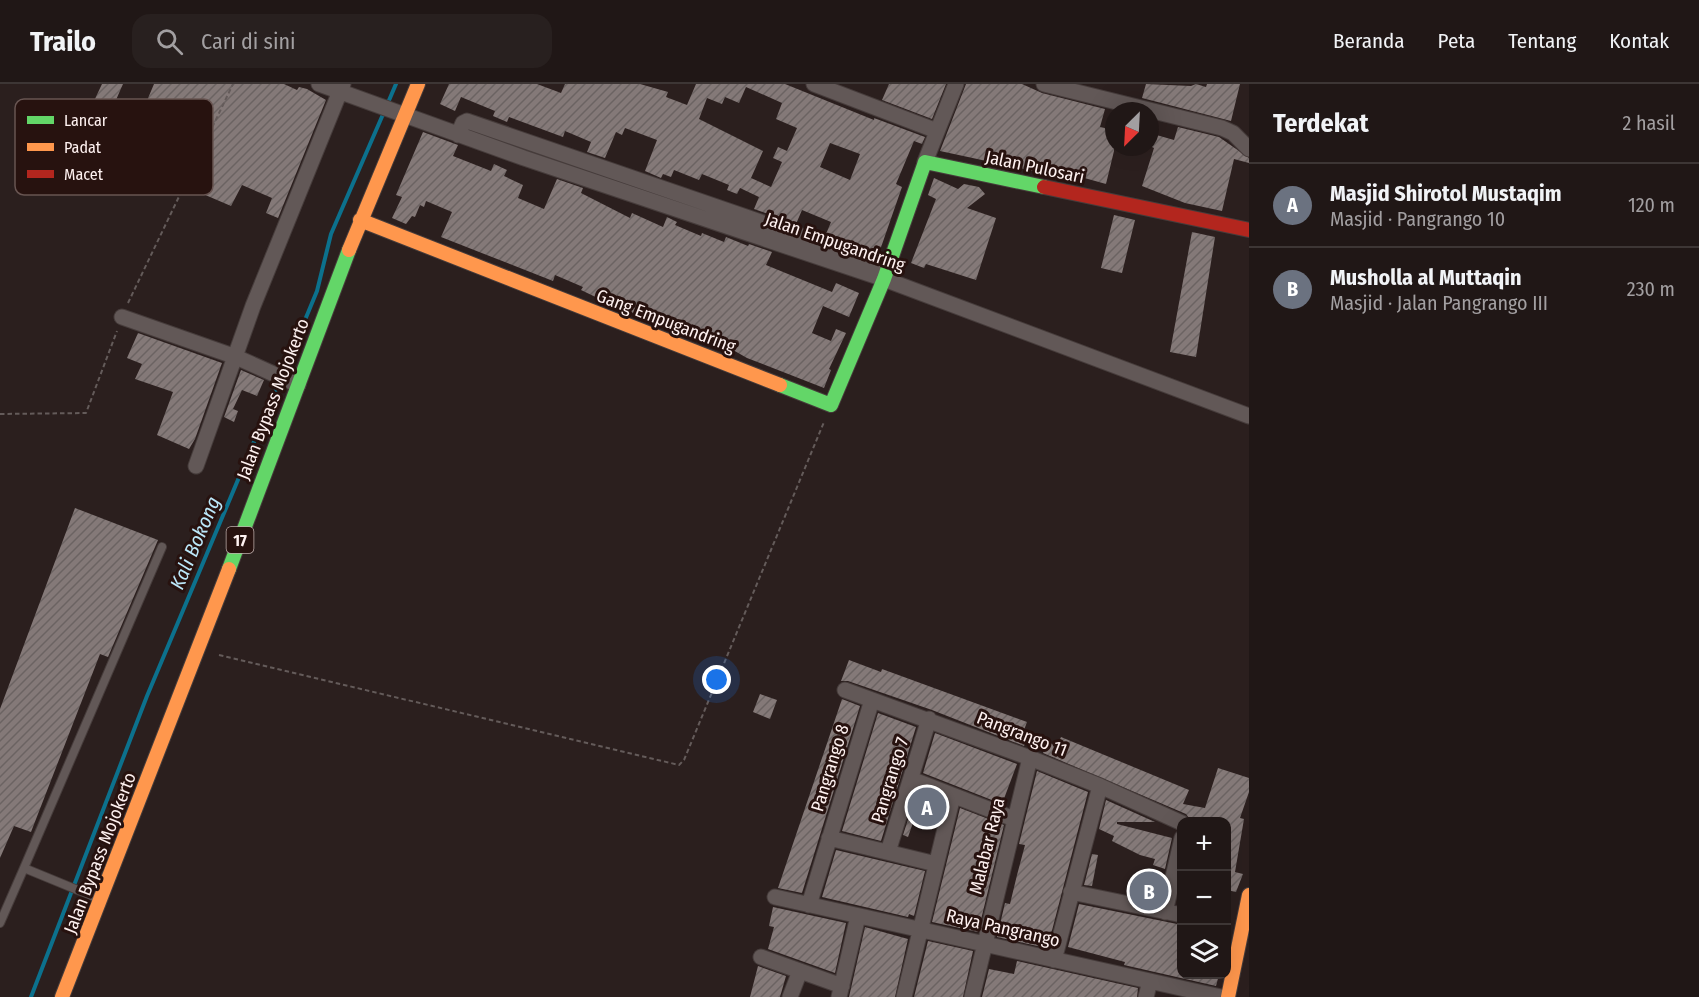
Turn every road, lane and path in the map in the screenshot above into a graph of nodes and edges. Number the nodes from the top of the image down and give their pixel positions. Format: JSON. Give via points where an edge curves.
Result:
{"nodes":[{"id":1,"x":233,"y":84,"type":"edge"},
{"id":2,"x":320,"y":84,"type":"edge"},
{"id":3,"x":418,"y":84,"type":"edge"},
{"id":4,"x":814,"y":84,"type":"edge"},
{"id":5,"x":956,"y":84,"type":"edge"},
{"id":6,"x":1044,"y":84,"type":"edge"},
{"id":7,"x":341,"y":88,"type":"edge"},
{"id":8,"x":391,"y":112,"type":"junction"},
{"id":9,"x":213,"y":126,"type":"edge"},
{"id":10,"x":937,"y":131,"type":"junction"},
{"id":11,"x":1249,"y":150,"type":"edge"},
{"id":12,"x":925,"y":162,"type":"junction"},
{"id":13,"x":180,"y":195,"type":"edge"},
{"id":14,"x":360,"y":220,"type":"junction"},
{"id":15,"x":1249,"y":230,"type":"edge"},
{"id":16,"x":887,"y":272,"type":"junction"},
{"id":17,"x":122,"y":317,"type":"junction"},
{"id":18,"x":236,"y":357,"type":"junction"},
{"id":19,"x":286,"y":380,"type":"junction"},
{"id":20,"x":831,"y":405,"type":"junction"},
{"id":21,"x":0,"y":414,"type":"edge"},
{"id":22,"x":1249,"y":416,"type":"edge"},
{"id":23,"x":196,"y":466,"type":"dead end"},
{"id":24,"x":162,"y":547,"type":"dead end"},
{"id":25,"x":199,"y":650,"type":"junction"},
{"id":26,"x":845,"y":690,"type":"dead end"},
{"id":27,"x":872,"y":700,"type":"junction"},
{"id":28,"x":929,"y":719,"type":"junction"},
{"id":29,"x":1030,"y":758,"type":"junction"},
{"id":30,"x":911,"y":779,"type":"junction"},
{"id":31,"x":1100,"y":786,"type":"junction"},
{"id":32,"x":953,"y":796,"type":"junction"},
{"id":33,"x":1014,"y":819,"type":"junction"},
{"id":34,"x":1177,"y":821,"type":"edge"},
{"id":35,"x":829,"y":838,"type":"junction"},
{"id":36,"x":888,"y":852,"type":"junction"},
{"id":37,"x":1177,"y":860,"type":"edge"},
{"id":38,"x":936,"y":864,"type":"junction"},
{"id":39,"x":24,"y":868,"type":"junction"},
{"id":40,"x":1071,"y":892,"type":"junction"},
{"id":41,"x":1249,"y":895,"type":"edge"},
{"id":42,"x":775,"y":897,"type":"dead end"},
{"id":43,"x":101,"y":900,"type":"junction"},
{"id":44,"x":808,"y":905,"type":"junction"},
{"id":45,"x":1165,"y":912,"type":"junction"},
{"id":46,"x":1177,"y":914,"type":"edge"},
{"id":47,"x":858,"y":916,"type":"junction"},
{"id":48,"x":0,"y":923,"type":"edge"},
{"id":49,"x":1234,"y":926,"type":"edge"},
{"id":50,"x":921,"y":930,"type":"junction"},
{"id":51,"x":984,"y":944,"type":"junction"},
{"id":52,"x":761,"y":957,"type":"dead end"},
{"id":53,"x":1054,"y":960,"type":"junction"},
{"id":54,"x":800,"y":971,"type":"junction"},
{"id":55,"x":1150,"y":981,"type":"junction"},
{"id":56,"x":840,"y":991,"type":"edge"},
{"id":57,"x":62,"y":997,"type":"edge"},
{"id":58,"x":790,"y":997,"type":"edge"},
{"id":59,"x":904,"y":997,"type":"edge"},
{"id":60,"x":972,"y":997,"type":"edge"},
{"id":61,"x":1146,"y":997,"type":"edge"},
{"id":62,"x":1221,"y":997,"type":"edge"},
{"id":63,"x":1228,"y":997,"type":"edge"}],
"edges":[{"from":1,"to":9,"type":"path"},
{"from":2,"to":7,"type":"street","name":"Jalan Empugandring"},
{"from":3,"to":8,"type":"main road","name":"Jalan Bypass Mojokerto","number":"17"},
{"from":4,"to":10,"type":"street"},
{"from":5,"to":10,"type":"street"},
{"from":6,"to":11,"type":"street","via":[[1226,129]]},
{"from":7,"to":8,"type":"street","name":"Jalan Empugandring"},
{"from":7,"to":18,"type":"street"},
{"from":8,"to":14,"type":"main road","name":"Jalan Bypass Mojokerto","number":"17"},
{"from":8,"to":16,"type":"street","name":"Jalan Empugandring","via":[[646,189]]},
{"from":10,"to":12,"type":"street"},
{"from":12,"to":15,"type":"main road","name":"Jalan Pulosari"},
{"from":12,"to":16,"type":"main road"},
{"from":13,"to":17,"type":"path"},
{"from":14,"to":19,"type":"main road","name":"Jalan Bypass Mojokerto","number":"17"},
{"from":14,"to":20,"type":"main road","name":"Gang Empugandring"},
{"from":16,"to":20,"type":"main road"},
{"from":16,"to":22,"type":"street","name":"Jalan Empugandring"},
{"from":17,"to":18,"type":"street"},
{"from":17,"to":21,"type":"path","via":[[86,413]]},
{"from":18,"to":19,"type":"street"},
{"from":18,"to":23,"type":"street"},
{"from":19,"to":25,"type":"main road","name":"Jalan Bypass Mojokerto","number":"17"},
{"from":20,"to":25,"type":"path","via":[[679,765]]},
{"from":24,"to":39,"type":"lane"},
{"from":25,"to":43,"type":"main road","name":"Jalan Bypass Mojokerto","number":"17"},
{"from":26,"to":27,"type":"street"},
{"from":27,"to":28,"type":"street"},
{"from":27,"to":35,"type":"street","name":"Pangrango 8"},
{"from":28,"to":29,"type":"street","name":"Pangrango 11"},
{"from":28,"to":30,"type":"street","name":"Pangrango 7"},
{"from":29,"to":31,"type":"street","name":"Pangrango 11"},
{"from":29,"to":33,"type":"street","name":"Malabar Raya"},
{"from":30,"to":32,"type":"street"},
{"from":30,"to":36,"type":"street","name":"Pangrango 7"},
{"from":31,"to":34,"type":"street","name":"Pangrango 11"},
{"from":31,"to":40,"type":"street"},
{"from":32,"to":33,"type":"street"},
{"from":32,"to":38,"type":"street"},
{"from":33,"to":51,"type":"street","name":"Malabar Raya"},
{"from":35,"to":36,"type":"street"},
{"from":35,"to":44,"type":"street","name":"Pangrango 8"},
{"from":36,"to":38,"type":"street"},
{"from":37,"to":45,"type":"street"},
{"from":38,"to":50,"type":"street"},
{"from":39,"to":43,"type":"lane"},
{"from":39,"to":48,"type":"lane"},
{"from":40,"to":45,"type":"street"},
{"from":40,"to":53,"type":"street"},
{"from":41,"to":49,"type":"main road"},
{"from":42,"to":44,"type":"street","name":"Raya Pangrango"},
{"from":43,"to":57,"type":"main road","name":"Jalan Bypass Mojokerto","number":"17"},
{"from":44,"to":47,"type":"street","name":"Raya Pangrango"},
{"from":45,"to":46,"type":"street"},
{"from":47,"to":50,"type":"street","name":"Raya Pangrango"},
{"from":47,"to":56,"type":"street"},
{"from":49,"to":63,"type":"main road"},
{"from":50,"to":51,"type":"street","name":"Raya Pangrango"},
{"from":50,"to":59,"type":"street"},
{"from":51,"to":53,"type":"street","name":"Raya Pangrango"},
{"from":51,"to":60,"type":"street","name":"Malabar Raya"},
{"from":52,"to":54,"type":"street"},
{"from":53,"to":55,"type":"street","name":"Raya Pangrango"},
{"from":54,"to":56,"type":"street"},
{"from":54,"to":58,"type":"street"},
{"from":55,"to":61,"type":"street"},
{"from":55,"to":62,"type":"street","name":"Raya Pangrango"}]}
